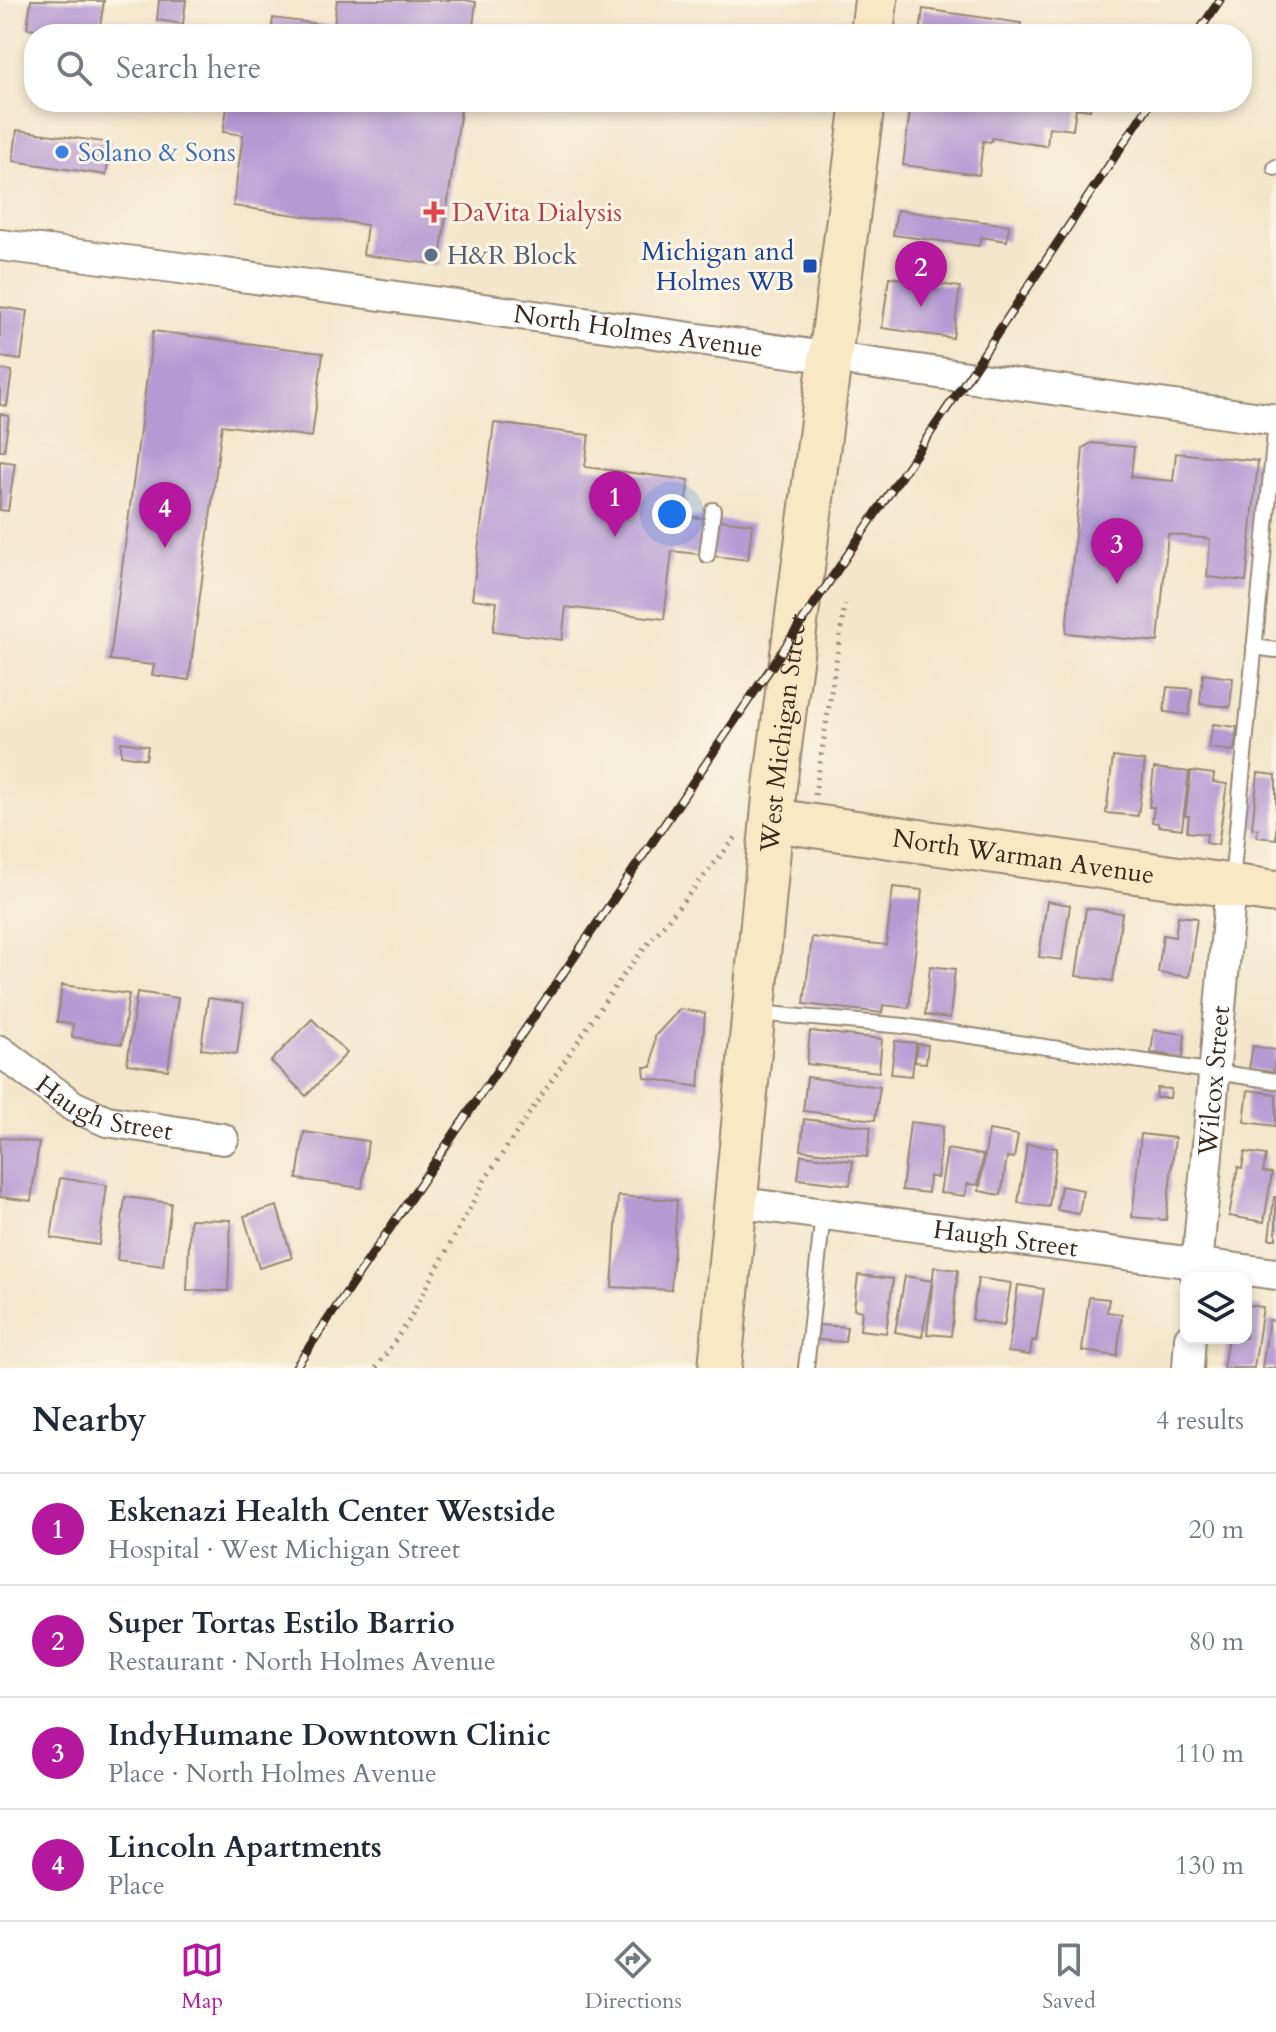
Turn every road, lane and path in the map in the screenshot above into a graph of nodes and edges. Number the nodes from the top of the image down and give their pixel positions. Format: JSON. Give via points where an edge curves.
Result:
{"nodes":[{"id":1,"x":876,"y":0,"type":"edge"},
{"id":2,"x":873,"y":24,"type":"edge"},
{"id":3,"x":862,"y":112,"type":"edge"},
{"id":4,"x":0,"y":245,"type":"edge"},
{"id":5,"x":831,"y":359,"type":"junction"},
{"id":6,"x":1276,"y":421,"type":"edge"},
{"id":7,"x":713,"y":510,"type":"dead end"},
{"id":8,"x":707,"y":555,"type":"dead end"},
{"id":9,"x":845,"y":604,"type":"dead end"},
{"id":10,"x":1254,"y":647,"type":"junction"},
{"id":11,"x":1276,"y":650,"type":"edge"},
{"id":12,"x":815,"y":796,"type":"dead end"},
{"id":13,"x":772,"y":820,"type":"junction"},
{"id":14,"x":729,"y":843,"type":"dead end"},
{"id":15,"x":1231,"y":885,"type":"junction"},
{"id":16,"x":1276,"y":892,"type":"edge"},
{"id":17,"x":752,"y":1012,"type":"junction"},
{"id":18,"x":0,"y":1051,"type":"edge"},
{"id":19,"x":1215,"y":1071,"type":"junction"},
{"id":20,"x":1276,"y":1081,"type":"edge"},
{"id":21,"x":223,"y":1139,"type":"dead end"},
{"id":22,"x":734,"y":1202,"type":"junction"},
{"id":23,"x":823,"y":1214,"type":"junction"},
{"id":24,"x":1196,"y":1270,"type":"edge"},
{"id":25,"x":1276,"y":1274,"type":"edge"},
{"id":26,"x":1190,"y":1344,"type":"edge"},
{"id":27,"x":376,"y":1368,"type":"edge"},
{"id":28,"x":720,"y":1368,"type":"edge"},
{"id":29,"x":806,"y":1368,"type":"edge"},
{"id":30,"x":1188,"y":1368,"type":"edge"}],
"edges":[{"from":1,"to":2,"type":"main road"},
{"from":3,"to":5,"type":"main road","name":"West Michigan Street"},
{"from":4,"to":5,"type":"street","name":"North Holmes Avenue"},
{"from":5,"to":6,"type":"street","name":"North Holmes Avenue"},
{"from":5,"to":13,"type":"main road","name":"West Michigan Street"},
{"from":6,"to":10,"type":"lane"},
{"from":7,"to":8,"type":"lane"},
{"from":9,"to":12,"type":"path"},
{"from":10,"to":11,"type":"lane"},
{"from":10,"to":15,"type":"lane"},
{"from":13,"to":15,"type":"main road","name":"North Warman Avenue"},
{"from":13,"to":17,"type":"main road","name":"West Michigan Street"},
{"from":14,"to":27,"type":"path","via":[[630,966],[486,1178],[408,1322]]},
{"from":15,"to":16,"type":"main road","name":"North Warman Avenue"},
{"from":15,"to":19,"type":"street","name":"Wilcox Street"},
{"from":17,"to":19,"type":"lane","via":[[904,1026]]},
{"from":17,"to":22,"type":"main road","name":"West Michigan Street"},
{"from":18,"to":21,"type":"street","name":"Haugh Street","via":[[73,1106],[107,1121]]},
{"from":19,"to":20,"type":"lane"},
{"from":19,"to":24,"type":"street","name":"Wilcox Street"},
{"from":22,"to":23,"type":"street","name":"Haugh Street"},
{"from":22,"to":28,"type":"main road","name":"West Michigan Street"},
{"from":23,"to":24,"type":"street","name":"Haugh Street"},
{"from":23,"to":29,"type":"lane"},
{"from":24,"to":25,"type":"street","name":"Haugh Street"},
{"from":26,"to":30,"type":"street"}]}
